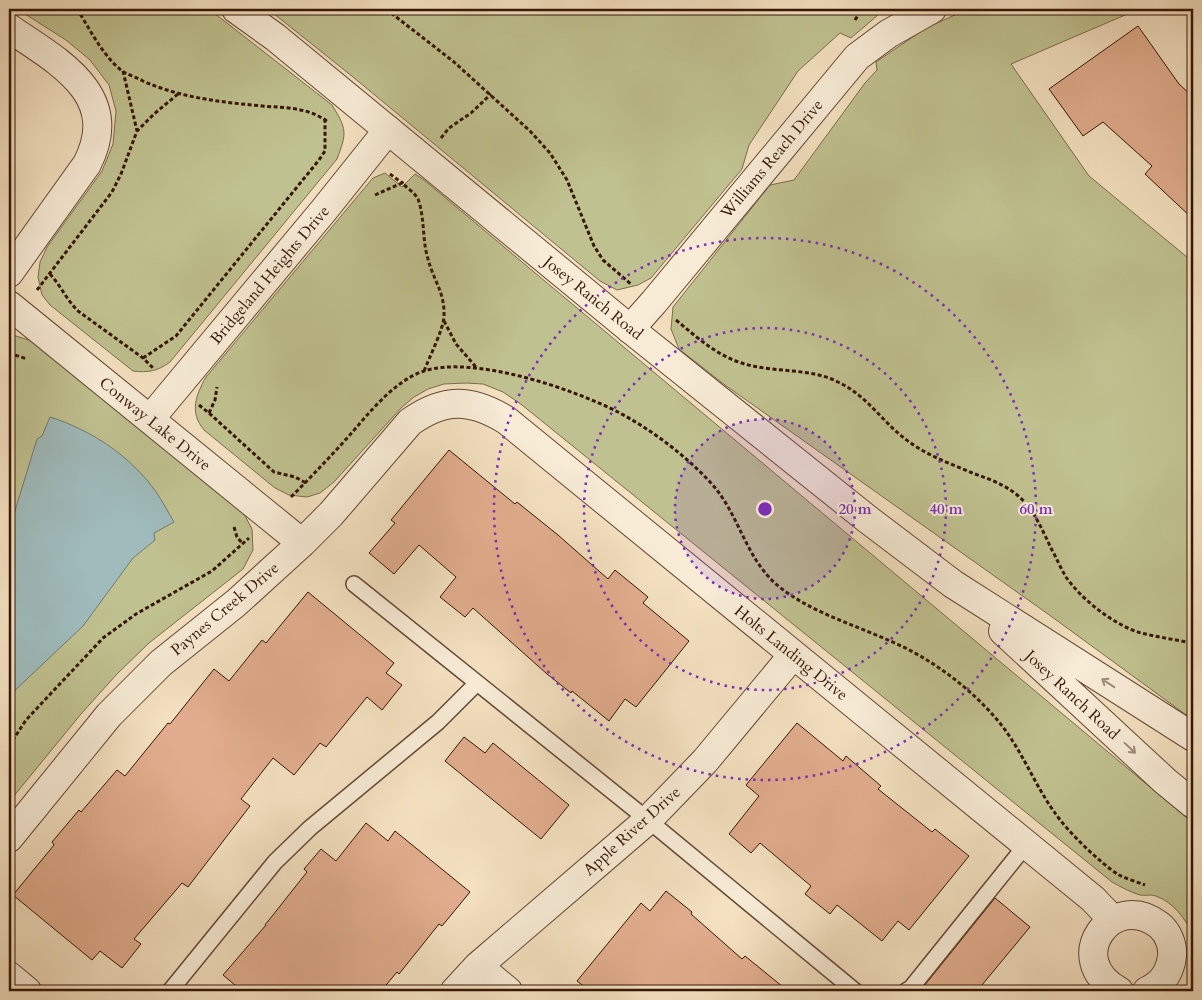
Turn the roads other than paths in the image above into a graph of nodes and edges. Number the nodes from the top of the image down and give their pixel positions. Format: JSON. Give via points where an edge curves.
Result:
{"nodes":[{"id":1,"x":236,"y":9,"type":"edge"},
{"id":2,"x":932,"y":9,"type":"edge"},
{"id":3,"x":9,"y":28,"type":"edge"},
{"id":4,"x":388,"y":130,"type":"junction"},
{"id":5,"x":9,"y":273,"type":"edge"},
{"id":6,"x":14,"y":309,"type":"edge"},
{"id":7,"x":630,"y":329,"type":"junction"},
{"id":8,"x":458,"y":403,"type":"joint"},
{"id":9,"x":150,"y":420,"type":"junction"},
{"id":10,"x":302,"y":543,"type":"junction"},
{"id":11,"x":354,"y":584,"type":"dead end"},
{"id":12,"x":953,"y":584,"type":"junction"},
{"id":13,"x":794,"y":655,"type":"junction"},
{"id":14,"x":477,"y":683,"type":"junction"},
{"id":15,"x":1193,"y":738,"type":"edge"},
{"id":16,"x":1193,"y":804,"type":"edge"},
{"id":17,"x":648,"y":820,"type":"junction"},
{"id":18,"x":9,"y":838,"type":"edge"},
{"id":19,"x":1026,"y":845,"type":"junction"},
{"id":20,"x":1113,"y":920,"type":"junction"},
{"id":21,"x":478,"y":966,"type":"junction"},
{"id":22,"x":9,"y":976,"type":"edge"},
{"id":23,"x":27,"y":991,"type":"edge"},
{"id":24,"x":170,"y":991,"type":"edge"},
{"id":25,"x":455,"y":991,"type":"edge"},
{"id":26,"x":508,"y":991,"type":"edge"},
{"id":27,"x":855,"y":991,"type":"edge"},
{"id":28,"x":906,"y":991,"type":"edge"},
{"id":29,"x":1119,"y":991,"type":"edge"},
{"id":30,"x":1147,"y":991,"type":"edge"}],
"edges":[{"from":1,"to":4,"type":"street","name":"Josey Ranch Road"},
{"from":2,"to":7,"type":"street","name":"Williams Reach Drive","via":[[856,57]]},
{"from":3,"to":5,"type":"street","via":[[63,65],[90,95],[96,114],[95,148],[87,164]]},
{"from":4,"to":7,"type":"street","name":"Josey Ranch Road"},
{"from":4,"to":9,"type":"street","name":"Bridgeland Heights Drive"},
{"from":6,"to":9,"type":"street","name":"Conway Lake Drive"},
{"from":7,"to":12,"type":"street","name":"Josey Ranch Road"},
{"from":8,"to":10,"type":"street","name":"Paynes Creek Drive","via":[[426,411],[410,422]]},
{"from":8,"to":13,"type":"street","name":"Holts Landing Drive","via":[[480,407],[506,420]]},
{"from":9,"to":10,"type":"street","name":"Conway Lake Drive"},
{"from":10,"to":18,"type":"street","name":"Paynes Creek Drive","via":[[236,603],[161,663],[109,715]]},
{"from":11,"to":14,"type":"lane"},
{"from":15,"to":12,"type":"street","name":"Josey Ranch Road","one_way":true},
{"from":12,"to":16,"type":"street","name":"Josey Ranch Road","one_way":true,"via":[[1164,781]]},
{"from":13,"to":17,"type":"street","name":"Apple River Drive","via":[[706,761]]},
{"from":13,"to":19,"type":"street","name":"Holts Landing Drive"},
{"from":14,"to":17,"type":"lane"},
{"from":14,"to":24,"type":"lane","via":[[438,722],[310,828],[275,862]]},
{"from":17,"to":21,"type":"street","name":"Apple River Drive"},
{"from":17,"to":27,"type":"lane"},
{"from":19,"to":20,"type":"street","name":"Holts Landing Drive","via":[[1093,899]]},
{"from":19,"to":28,"type":"lane"},
{"from":20,"to":29,"type":"street","via":[[1096,938],[1094,964],[1099,976]]},
{"from":20,"to":30,"type":"street","via":[[1126,915],[1152,919],[1170,939],[1173,952],[1166,977]]},
{"from":21,"to":25,"type":"street","name":"Apple River Drive"},
{"from":21,"to":26,"type":"street"},
{"from":22,"to":23,"type":"street"}]}
